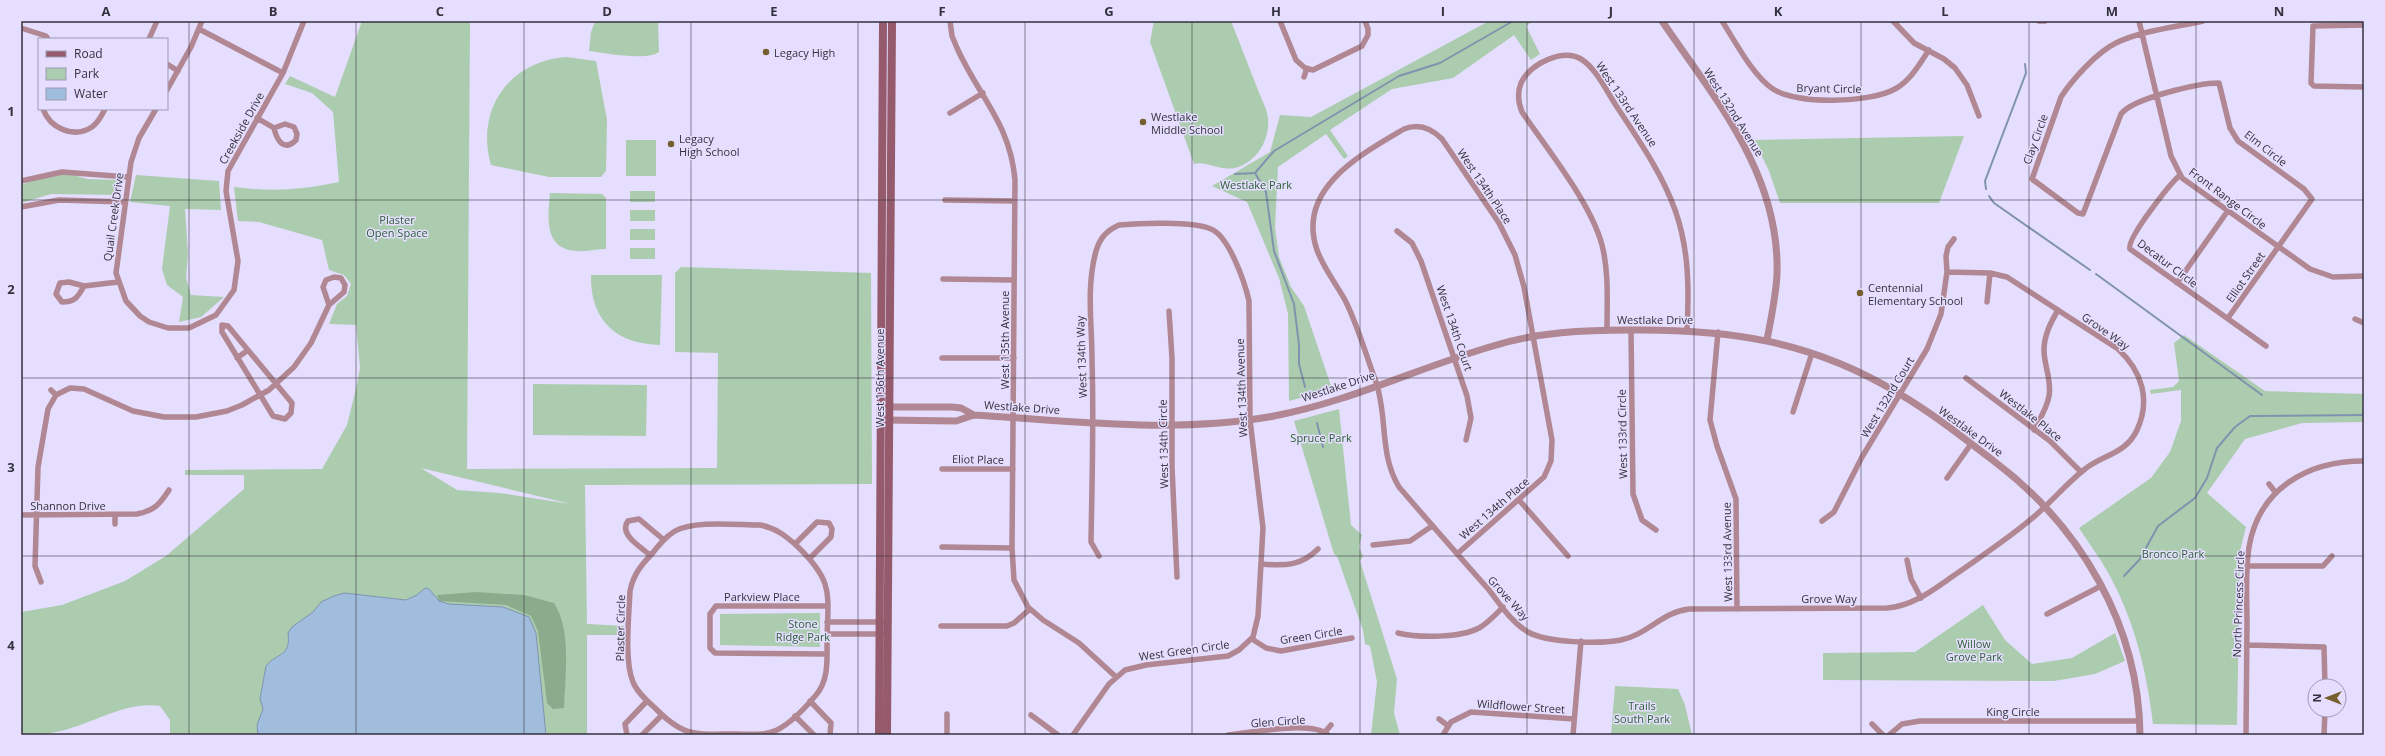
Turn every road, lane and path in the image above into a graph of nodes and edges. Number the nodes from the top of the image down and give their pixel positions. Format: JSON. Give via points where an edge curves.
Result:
{"nodes":[{"id":1,"x":157,"y":21,"type":"edge"},
{"id":2,"x":202,"y":21,"type":"edge"},
{"id":3,"x":304,"y":21,"type":"edge"},
{"id":4,"x":883,"y":21,"type":"edge"},
{"id":5,"x":892,"y":21,"type":"edge"},
{"id":6,"x":950,"y":21,"type":"edge"},
{"id":7,"x":1280,"y":21,"type":"edge"},
{"id":8,"x":1365,"y":21,"type":"edge"},
{"id":9,"x":1662,"y":21,"type":"edge"},
{"id":10,"x":1722,"y":21,"type":"edge"},
{"id":11,"x":1892,"y":21,"type":"edge"},
{"id":12,"x":2039,"y":21,"type":"edge"},
{"id":13,"x":2045,"y":21,"type":"edge"},
{"id":14,"x":2139,"y":21,"type":"edge"},
{"id":15,"x":2203,"y":21,"type":"edge"},
{"id":16,"x":2364,"y":25,"type":"edge"},
{"id":17,"x":21,"y":28,"type":"edge"},
{"id":18,"x":199,"y":29,"type":"junction"},
{"id":19,"x":2142,"y":35,"type":"junction"},
{"id":20,"x":47,"y":38,"type":"edge"},
{"id":21,"x":149,"y":38,"type":"edge"},
{"id":22,"x":1366,"y":39,"type":"junction"},
{"id":23,"x":1374,"y":41,"type":"dead end"},
{"id":24,"x":1928,"y":50,"type":"junction"},
{"id":25,"x":168,"y":65,"type":"edge"},
{"id":26,"x":1307,"y":68,"type":"junction"},
{"id":27,"x":178,"y":71,"type":"junction"},
{"id":28,"x":283,"y":73,"type":"junction"},
{"id":29,"x":1304,"y":77,"type":"dead end"},
{"id":30,"x":2364,"y":87,"type":"edge"},
{"id":31,"x":168,"y":88,"type":"edge"},
{"id":32,"x":983,"y":93,"type":"junction"},
{"id":33,"x":2157,"y":96,"type":"junction"},
{"id":34,"x":43,"y":110,"type":"edge"},
{"id":35,"x":104,"y":110,"type":"edge"},
{"id":36,"x":155,"y":110,"type":"edge"},
{"id":37,"x":950,"y":113,"type":"dead end"},
{"id":38,"x":1979,"y":116,"type":"dead end"},
{"id":39,"x":883,"y":117,"type":"junction"},
{"id":40,"x":257,"y":118,"type":"junction"},
{"id":41,"x":892,"y":127,"type":"junction"},
{"id":42,"x":274,"y":128,"type":"junction"},
{"id":43,"x":2180,"y":175,"type":"junction"},
{"id":44,"x":128,"y":177,"type":"junction"},
{"id":45,"x":21,"y":181,"type":"edge"},
{"id":46,"x":945,"y":200,"type":"dead end"},
{"id":47,"x":1015,"y":201,"type":"junction"},
{"id":48,"x":125,"y":202,"type":"junction"},
{"id":49,"x":21,"y":207,"type":"edge"},
{"id":50,"x":2227,"y":212,"type":"junction"},
{"id":51,"x":1178,"y":225,"type":"joint"},
{"id":52,"x":1398,"y":231,"type":"dead end"},
{"id":53,"x":1954,"y":239,"type":"dead end"},
{"id":54,"x":2278,"y":248,"type":"junction"},
{"id":55,"x":1946,"y":272,"type":"junction"},
{"id":56,"x":1990,"y":273,"type":"junction"},
{"id":57,"x":2364,"y":276,"type":"edge"},
{"id":58,"x":943,"y":279,"type":"dead end"},
{"id":59,"x":1014,"y":280,"type":"junction"},
{"id":60,"x":118,"y":282,"type":"junction"},
{"id":61,"x":2177,"y":283,"type":"junction"},
{"id":62,"x":84,"y":286,"type":"junction"},
{"id":63,"x":1987,"y":302,"type":"dead end"},
{"id":64,"x":328,"y":305,"type":"junction"},
{"id":65,"x":2058,"y":310,"type":"junction"},
{"id":66,"x":1169,"y":311,"type":"dead end"},
{"id":67,"x":216,"y":315,"type":"junction"},
{"id":68,"x":2228,"y":318,"type":"junction"},
{"id":69,"x":2355,"y":319,"type":"dead end"},
{"id":70,"x":2364,"y":323,"type":"edge"},
{"id":71,"x":222,"y":325,"type":"junction"},
{"id":72,"x":1687,"y":329,"type":"junction"},
{"id":73,"x":1607,"y":330,"type":"junction"},
{"id":74,"x":1631,"y":330,"type":"junction"},
{"id":75,"x":1718,"y":332,"type":"junction"},
{"id":76,"x":1533,"y":336,"type":"junction"},
{"id":77,"x":1767,"y":340,"type":"junction"},
{"id":78,"x":2266,"y":346,"type":"dead end"},
{"id":79,"x":248,"y":350,"type":"junction"},
{"id":80,"x":1812,"y":353,"type":"junction"},
{"id":81,"x":237,"y":358,"type":"junction"},
{"id":82,"x":942,"y":358,"type":"dead end"},
{"id":83,"x":1014,"y":358,"type":"junction"},
{"id":84,"x":1455,"y":358,"type":"junction"},
{"id":85,"x":1966,"y":378,"type":"dead end"},
{"id":86,"x":276,"y":384,"type":"junction"},
{"id":87,"x":1377,"y":385,"type":"junction"},
{"id":88,"x":51,"y":390,"type":"dead end"},
{"id":89,"x":1900,"y":394,"type":"junction"},
{"id":90,"x":56,"y":395,"type":"junction"},
{"id":91,"x":259,"y":396,"type":"junction"},
{"id":92,"x":886,"y":407,"type":"junction"},
{"id":93,"x":1793,"y":412,"type":"dead end"},
{"id":94,"x":974,"y":415,"type":"junction"},
{"id":95,"x":1013,"y":417,"type":"junction"},
{"id":96,"x":885,"y":420,"type":"junction"},
{"id":97,"x":1250,"y":420,"type":"junction"},
{"id":98,"x":1092,"y":422,"type":"junction"},
{"id":99,"x":1172,"y":426,"type":"junction"},
{"id":100,"x":2034,"y":430,"type":"junction"},
{"id":101,"x":1466,"y":440,"type":"dead end"},
{"id":102,"x":1971,"y":444,"type":"junction"},
{"id":103,"x":2364,"y":461,"type":"edge"},
{"id":104,"x":942,"y":468,"type":"dead end"},
{"id":105,"x":1013,"y":469,"type":"junction"},
{"id":106,"x":2081,"y":472,"type":"junction"},
{"id":107,"x":1946,"y":478,"type":"dead end"},
{"id":108,"x":2269,"y":484,"type":"dead end"},
{"id":109,"x":169,"y":490,"type":"dead end"},
{"id":110,"x":2276,"y":493,"type":"junction"},
{"id":111,"x":1519,"y":500,"type":"junction"},
{"id":112,"x":2045,"y":506,"type":"junction"},
{"id":113,"x":21,"y":515,"type":"edge"},
{"id":114,"x":36,"y":515,"type":"junction"},
{"id":115,"x":115,"y":515,"type":"junction"},
{"id":116,"x":1822,"y":521,"type":"dead end"},
{"id":117,"x":115,"y":524,"type":"dead end"},
{"id":118,"x":1432,"y":526,"type":"junction"},
{"id":119,"x":1656,"y":530,"type":"dead end"},
{"id":120,"x":664,"y":540,"type":"junction"},
{"id":121,"x":794,"y":544,"type":"junction"},
{"id":122,"x":1373,"y":545,"type":"dead end"},
{"id":123,"x":942,"y":548,"type":"dead end"},
{"id":124,"x":1012,"y":548,"type":"junction"},
{"id":125,"x":1318,"y":549,"type":"dead end"},
{"id":126,"x":1457,"y":554,"type":"junction"},
{"id":127,"x":650,"y":555,"type":"junction"},
{"id":128,"x":1099,"y":556,"type":"dead end"},
{"id":129,"x":1568,"y":556,"type":"dead end"},
{"id":130,"x":2332,"y":556,"type":"dead end"},
{"id":131,"x":810,"y":558,"type":"junction"},
{"id":132,"x":1907,"y":560,"type":"dead end"},
{"id":133,"x":1262,"y":564,"type":"junction"},
{"id":134,"x":2248,"y":566,"type":"junction"},
{"id":135,"x":1178,"y":578,"type":"dead end"},
{"id":136,"x":41,"y":582,"type":"dead end"},
{"id":137,"x":2101,"y":586,"type":"junction"},
{"id":138,"x":1921,"y":598,"type":"junction"},
{"id":139,"x":827,"y":606,"type":"junction"},
{"id":140,"x":1503,"y":607,"type":"junction"},
{"id":141,"x":1030,"y":609,"type":"junction"},
{"id":142,"x":1737,"y":609,"type":"junction"},
{"id":143,"x":2047,"y":614,"type":"dead end"},
{"id":144,"x":827,"y":622,"type":"junction"},
{"id":145,"x":884,"y":622,"type":"junction"},
{"id":146,"x":941,"y":626,"type":"dead end"},
{"id":147,"x":1398,"y":633,"type":"dead end"},
{"id":148,"x":827,"y":634,"type":"junction"},
{"id":149,"x":884,"y":634,"type":"junction"},
{"id":150,"x":1352,"y":638,"type":"dead end"},
{"id":151,"x":1252,"y":639,"type":"junction"},
{"id":152,"x":1581,"y":641,"type":"junction"},
{"id":153,"x":2247,"y":645,"type":"junction"},
{"id":154,"x":827,"y":654,"type":"junction"},
{"id":155,"x":1116,"y":678,"type":"junction"},
{"id":156,"x":2325,"y":678,"type":"edge"},
{"id":157,"x":647,"y":701,"type":"junction"},
{"id":158,"x":810,"y":701,"type":"junction"},
{"id":159,"x":947,"y":714,"type":"dead end"},
{"id":160,"x":662,"y":715,"type":"junction"},
{"id":161,"x":1030,"y":715,"type":"dead end"},
{"id":162,"x":795,"y":716,"type":"junction"},
{"id":163,"x":2324,"y":718,"type":"edge"},
{"id":164,"x":1439,"y":719,"type":"dead end"},
{"id":165,"x":1574,"y":719,"type":"junction"},
{"id":166,"x":2140,"y":720,"type":"junction"},
{"id":167,"x":1872,"y":724,"type":"dead end"},
{"id":168,"x":1331,"y":725,"type":"dead end"},
{"id":169,"x":1447,"y":725,"type":"junction"},
{"id":170,"x":1326,"y":734,"type":"edge"},
{"id":171,"x":627,"y":735,"type":"edge"},
{"id":172,"x":642,"y":735,"type":"edge"},
{"id":173,"x":814,"y":735,"type":"edge"},
{"id":174,"x":830,"y":735,"type":"edge"},
{"id":175,"x":879,"y":735,"type":"edge"},
{"id":176,"x":887,"y":735,"type":"edge"},
{"id":177,"x":947,"y":735,"type":"edge"},
{"id":178,"x":1058,"y":735,"type":"edge"},
{"id":179,"x":1073,"y":735,"type":"edge"},
{"id":180,"x":1228,"y":735,"type":"edge"},
{"id":181,"x":1443,"y":735,"type":"edge"},
{"id":182,"x":1572,"y":735,"type":"edge"},
{"id":183,"x":1882,"y":735,"type":"edge"},
{"id":184,"x":1889,"y":735,"type":"edge"},
{"id":185,"x":2140,"y":735,"type":"edge"},
{"id":186,"x":2246,"y":735,"type":"edge"},
{"id":187,"x":2324,"y":735,"type":"edge"}],
"edges":[{"from":1,"to":21,"type":"street"},
{"from":2,"to":18,"type":"street"},
{"from":3,"to":28,"type":"street","name":"Creekside Drive"},
{"from":4,"to":39,"type":"main road","name":"West 136th Avenue"},
{"from":5,"to":41,"type":"main road","name":"West 136th Avenue"},
{"from":6,"to":32,"type":"street","name":"West 135th Avenue","via":[[956,48]]},
{"from":7,"to":26,"type":"street","via":[[1296,60]]},
{"from":8,"to":22,"type":"street","via":[[1368,29]]},
{"from":9,"to":77,"type":"street","name":"West 132nd Avenue","via":[[1737,133],[1764,187],[1774,227],[1777,262],[1776,287]]},
{"from":10,"to":24,"type":"street","name":"Bryant Circle","via":[[1762,80],[1783,94],[1806,100],[1882,95],[1908,80]]},
{"from":11,"to":24,"type":"street","via":[[1909,39]]},
{"from":12,"to":13,"type":"street"},
{"from":14,"to":19,"type":"street","name":"Front Range Circle"},
{"from":15,"to":19,"type":"street"},
{"from":16,"to":30,"type":"street","via":[[2313,26],[2311,83],[2322,87]]},
{"from":17,"to":20,"type":"street"},
{"from":18,"to":27,"type":"street"},
{"from":18,"to":28,"type":"street"},
{"from":19,"to":33,"type":"street","name":"Front Range Circle"},
{"from":19,"to":33,"type":"street","name":"Clay Circle","via":[[2107,48],[2067,88],[2061,97],[2032,180],[2078,213],[2085,213],[2121,114],[2137,101]]},
{"from":22,"to":23,"type":"street"},
{"from":22,"to":26,"type":"street","via":[[1362,46],[1323,67],[1316,70]]},
{"from":24,"to":38,"type":"street","via":[[1955,68],[1967,85]]},
{"from":25,"to":27,"type":"street"},
{"from":26,"to":29,"type":"street"},
{"from":27,"to":31,"type":"street"},
{"from":28,"to":40,"type":"street","name":"Creekside Drive"},
{"from":32,"to":37,"type":"street"},
{"from":32,"to":47,"type":"street","name":"West 135th Avenue","via":[[1011,148]]},
{"from":33,"to":43,"type":"street","name":"Front Range Circle","via":[[2172,156]]},
{"from":33,"to":54,"type":"street","name":"Elm Circle","via":[[2219,83],[2230,128],[2238,141],[2310,194],[2310,203]]},
{"from":34,"to":35,"type":"street","via":[[56,127],[74,132],[92,127]]},
{"from":36,"to":44,"type":"street","name":"Quail Creek Drive","via":[[134,150]]},
{"from":39,"to":41,"type":"main road"},
{"from":39,"to":92,"type":"main road","name":"West 136th Avenue"},
{"from":40,"to":42,"type":"street"},
{"from":40,"to":67,"type":"street","name":"Creekside Drive","via":[[232,162],[226,180],[226,195],[239,270],[230,299]]},
{"from":41,"to":92,"type":"main road","name":"West 136th Avenue"},
{"from":42,"to":42,"type":"street","via":[[285,124],[294,127],[296,140],[292,144],[282,145],[276,138]]},
{"from":43,"to":50,"type":"street","name":"Front Range Circle"},
{"from":43,"to":61,"type":"street","name":"Decatur Circle","via":[[2171,183],[2129,245],[2132,250]]},
{"from":44,"to":45,"type":"street","via":[[62,172]]},
{"from":44,"to":48,"type":"street","name":"Quail Creek Drive"},
{"from":46,"to":47,"type":"street"},
{"from":47,"to":59,"type":"street","name":"West 135th Avenue"},
{"from":48,"to":49,"type":"street","via":[[59,200]]},
{"from":48,"to":60,"type":"street","name":"Quail Creek Drive","via":[[116,264]]},
{"from":50,"to":54,"type":"street","name":"Front Range Circle"},
{"from":50,"to":61,"type":"street"},
{"from":51,"to":97,"type":"street","name":"West 134th Avenue","via":[[1212,229],[1221,236],[1246,285],[1249,301]]},
{"from":51,"to":98,"type":"street","name":"West 134th Way","via":[[1119,225],[1110,229],[1101,238],[1088,299],[1092,359]]},
{"from":52,"to":84,"type":"street","name":"West 134th Court","via":[[1410,240],[1415,248]]},
{"from":53,"to":55,"type":"street","via":[[1948,247]]},
{"from":54,"to":57,"type":"street","name":"Front Range Circle","via":[[2297,262],[2322,274],[2344,278]]},
{"from":54,"to":68,"type":"street","name":"Elliot Street"},
{"from":55,"to":56,"type":"street","name":"Grove Way"},
{"from":55,"to":89,"type":"street","name":"West 132nd Court","via":[[1938,323],[1927,349]]},
{"from":56,"to":63,"type":"street"},
{"from":56,"to":65,"type":"street","name":"Grove Way","via":[[2007,277]]},
{"from":58,"to":59,"type":"street"},
{"from":59,"to":83,"type":"street","name":"West 135th Avenue"},
{"from":60,"to":62,"type":"street"},
{"from":60,"to":67,"type":"street","name":"Quail Creek Drive","via":[[121,293],[132,309],[158,326],[173,329],[189,328]]},
{"from":61,"to":68,"type":"street","name":"Decatur Circle"},
{"from":62,"to":62,"type":"street","via":[[69,282],[60,283],[56,294],[62,302],[69,302],[77,299]]},
{"from":64,"to":64,"type":"street","via":[[323,287],[326,280],[341,278],[345,285],[344,292]]},
{"from":64,"to":86,"type":"street","via":[[304,354]]},
{"from":65,"to":100,"type":"street","via":[[2047,331],[2044,345],[2049,395],[2045,410]]},
{"from":65,"to":106,"type":"street","name":"Grove Way","via":[[2129,359],[2137,370],[2144,390],[2142,420],[2129,442],[2114,454]]},
{"from":66,"to":99,"type":"street","name":"West 134th Circle"},
{"from":67,"to":71,"type":"street"},
{"from":68,"to":78,"type":"street","name":"Decatur Circle"},
{"from":69,"to":70,"type":"street"},
{"from":71,"to":79,"type":"street","via":[[228,326]]},
{"from":71,"to":81,"type":"street","via":[[222,332]]},
{"from":72,"to":73,"type":"street","name":"West 133rd Avenue","via":[[1687,254],[1679,218],[1667,185],[1591,69],[1577,57],[1562,55],[1552,58],[1528,74],[1521,83],[1519,101],[1522,112],[1585,207],[1598,234],[1606,274]]},
{"from":72,"to":74,"type":"street","name":"Westlake Drive"},
{"from":72,"to":75,"type":"street","name":"Westlake Drive"},
{"from":73,"to":74,"type":"street","name":"Westlake Drive"},
{"from":73,"to":76,"type":"street","name":"Westlake Drive"},
{"from":74,"to":119,"type":"street","name":"West 133rd Circle","via":[[1633,494],[1642,520]]},
{"from":75,"to":77,"type":"street","name":"Westlake Drive"},
{"from":75,"to":142,"type":"street","name":"West 133rd Avenue","via":[[1710,420],[1736,499]]},
{"from":76,"to":84,"type":"street","name":"Westlake Drive"},
{"from":76,"to":87,"type":"street","name":"West 134th Place","via":[[1520,271],[1510,242],[1442,139],[1424,127],[1410,127],[1336,175],[1326,186],[1314,214],[1317,251],[1351,314]]},
{"from":76,"to":111,"type":"street","name":"West 134th Place","via":[[1552,440],[1552,457],[1544,477]]},
{"from":77,"to":80,"type":"street","name":"Westlake Drive"},
{"from":79,"to":81,"type":"street"},
{"from":79,"to":86,"type":"street"},
{"from":80,"to":89,"type":"street","name":"Westlake Drive","via":[[1851,368]]},
{"from":80,"to":93,"type":"street"},
{"from":81,"to":91,"type":"street"},
{"from":82,"to":83,"type":"street"},
{"from":83,"to":95,"type":"street","name":"West 135th Avenue"},
{"from":84,"to":87,"type":"street","name":"Westlake Drive"},
{"from":84,"to":101,"type":"street","name":"West 134th Court","via":[[1463,380],[1471,418]]},
{"from":85,"to":100,"type":"street","name":"Westlake Place"},
{"from":86,"to":91,"type":"street"},
{"from":86,"to":91,"type":"street","via":[[292,403],[291,413],[284,419],[273,416]]},
{"from":87,"to":97,"type":"street","name":"Westlake Drive","via":[[1299,410]]},
{"from":87,"to":118,"type":"street","name":"Grove Way","via":[[1382,403],[1384,442],[1389,467],[1399,487]]},
{"from":88,"to":90,"type":"street"},
{"from":89,"to":102,"type":"street","name":"Westlake Drive"},
{"from":89,"to":116,"type":"street","name":"West 132nd Court","via":[[1862,457],[1834,512]]},
{"from":90,"to":91,"type":"street","via":[[62,390],[77,387],[133,411],[180,418],[227,411]]},
{"from":90,"to":114,"type":"street","via":[[48,408],[38,467]]},
{"from":92,"to":94,"type":"street","name":"Westlake Drive","via":[[958,407]]},
{"from":92,"to":96,"type":"main road","name":"West 136th Avenue"},
{"from":94,"to":95,"type":"street","name":"Westlake Drive"},
{"from":94,"to":96,"type":"street","name":"Westlake Drive","via":[[956,421]]},
{"from":95,"to":98,"type":"street","name":"Westlake Drive"},
{"from":95,"to":105,"type":"street","name":"West 135th Avenue"},
{"from":96,"to":145,"type":"main road","name":"West 136th Avenue"},
{"from":97,"to":99,"type":"street","name":"Westlake Drive"},
{"from":97,"to":133,"type":"street","name":"West 134th Avenue","via":[[1262,511]]},
{"from":98,"to":99,"type":"street","name":"Westlake Drive"},
{"from":98,"to":128,"type":"street","name":"West 134th Way","via":[[1091,542]]},
{"from":99,"to":135,"type":"street","name":"West 134th Circle"},
{"from":100,"to":106,"type":"street","name":"Westlake Place","via":[[2064,453]]},
{"from":102,"to":107,"type":"street"},
{"from":102,"to":112,"type":"street","name":"Westlake Drive","via":[[2009,473]]},
{"from":103,"to":110,"type":"street","name":"North Princess Circle","via":[[2346,461],[2316,467],[2289,482]]},
{"from":104,"to":105,"type":"street","name":"Eliot Place"},
{"from":105,"to":124,"type":"street","name":"West 135th Avenue"},
{"from":106,"to":112,"type":"street","name":"Grove Way"},
{"from":108,"to":110,"type":"street"},
{"from":109,"to":115,"type":"street","name":"Shannon Drive","via":[[154,509],[137,514]]},
{"from":110,"to":134,"type":"street","name":"North Princess Circle","via":[[2253,530]]},
{"from":111,"to":126,"type":"street","name":"West 134th Place"},
{"from":111,"to":129,"type":"street"},
{"from":112,"to":137,"type":"street","name":"Westlake Drive","via":[[2078,547]]},
{"from":112,"to":138,"type":"street","name":"Grove Way","via":[[2003,541]]},
{"from":113,"to":114,"type":"street","name":"Shannon Drive"},
{"from":114,"to":115,"type":"street","name":"Shannon Drive"},
{"from":114,"to":136,"type":"street","via":[[35,566]]},
{"from":115,"to":117,"type":"street","name":"Shannon Drive"},
{"from":118,"to":122,"type":"street","via":[[1410,541]]},
{"from":118,"to":126,"type":"street","name":"Grove Way"},
{"from":120,"to":121,"type":"street","name":"Plaster Circle","via":[[676,530],[693,526],[760,525],[777,530]]},
{"from":120,"to":127,"type":"street","name":"Plaster Circle"},
{"from":120,"to":127,"type":"street","via":[[639,519],[628,521],[625,527],[626,534]]},
{"from":121,"to":131,"type":"street","name":"Plaster Circle"},
{"from":121,"to":131,"type":"street","via":[[817,522],[829,523],[832,529],[831,537]]},
{"from":123,"to":124,"type":"street"},
{"from":124,"to":141,"type":"street","name":"West 135th Avenue","via":[[1014,580]]},
{"from":125,"to":133,"type":"street","via":[[1300,563],[1286,566]]},
{"from":126,"to":140,"type":"street","name":"Grove Way"},
{"from":127,"to":157,"type":"street","name":"Plaster Circle","via":[[636,573],[630,591],[630,670],[638,690]]},
{"from":130,"to":134,"type":"street","via":[[2323,566]]},
{"from":131,"to":139,"type":"street","name":"Plaster Circle","via":[[825,581]]},
{"from":132,"to":138,"type":"street","via":[[1911,579]]},
{"from":133,"to":151,"type":"street","name":"West 134th Avenue","via":[[1258,616]]},
{"from":134,"to":153,"type":"street","name":"North Princess Circle"},
{"from":137,"to":143,"type":"street"},
{"from":137,"to":166,"type":"street","name":"Westlake Drive","via":[[2117,619],[2132,662]]},
{"from":138,"to":142,"type":"street","name":"Grove Way","via":[[1901,606],[1887,608]]},
{"from":139,"to":144,"type":"street","name":"Plaster Circle"},
{"from":139,"to":154,"type":"street","name":"Parkview Place","via":[[716,606],[710,614],[710,648],[715,653]]},
{"from":140,"to":147,"type":"street","via":[[1483,625],[1471,631],[1414,637]]},
{"from":140,"to":152,"type":"street","name":"Grove Way","via":[[1529,632],[1546,638]]},
{"from":141,"to":146,"type":"street","via":[[1007,626]]},
{"from":141,"to":155,"type":"street","name":"West 135th Avenue","via":[[1080,643]]},
{"from":142,"to":152,"type":"street","name":"Grove Way","via":[[1686,609],[1666,615],[1643,631],[1621,640]]},
{"from":144,"to":145,"type":"street"},
{"from":144,"to":148,"type":"street","name":"Plaster Circle"},
{"from":145,"to":149,"type":"main road","name":"West 136th Avenue"},
{"from":148,"to":149,"type":"street"},
{"from":148,"to":154,"type":"street","name":"Plaster Circle"},
{"from":149,"to":175,"type":"main road","name":"West 136th Avenue"},
{"from":149,"to":176,"type":"main road","name":"West 136th Avenue"},
{"from":150,"to":151,"type":"street","name":"Green Circle","via":[[1281,651],[1266,648]]},
{"from":151,"to":155,"type":"street","name":"West Green Circle","via":[[1228,656],[1135,666]]},
{"from":152,"to":165,"type":"street"},
{"from":153,"to":156,"type":"street","via":[[2324,648]]},
{"from":153,"to":186,"type":"street","name":"North Princess Circle"},
{"from":154,"to":158,"type":"street","name":"Plaster Circle","via":[[825,678]]},
{"from":155,"to":179,"type":"street","name":"West Green Circle"},
{"from":157,"to":160,"type":"street","name":"Plaster Circle"},
{"from":157,"to":171,"type":"street","via":[[625,724]]},
{"from":158,"to":162,"type":"street","name":"Plaster Circle"},
{"from":158,"to":174,"type":"street","via":[[831,723]]},
{"from":159,"to":177,"type":"street"},
{"from":160,"to":162,"type":"street","name":"Plaster Circle","via":[[680,730],[697,734],[765,734],[778,729]]},
{"from":160,"to":172,"type":"street"},
{"from":161,"to":178,"type":"street"},
{"from":162,"to":173,"type":"street"},
{"from":163,"to":187,"type":"street"},
{"from":164,"to":169,"type":"street"},
{"from":165,"to":169,"type":"street","name":"Wildflower Street","via":[[1475,712],[1459,717]]},
{"from":165,"to":182,"type":"street"},
{"from":166,"to":184,"type":"street","name":"King Circle","via":[[1920,721],[1902,724]]},
{"from":166,"to":185,"type":"street","name":"Westlake Drive"},
{"from":167,"to":183,"type":"street"},
{"from":168,"to":170,"type":"street"},
{"from":169,"to":181,"type":"street"},
{"from":170,"to":180,"type":"street","name":"Glen Circle","via":[[1306,727]]}]}
